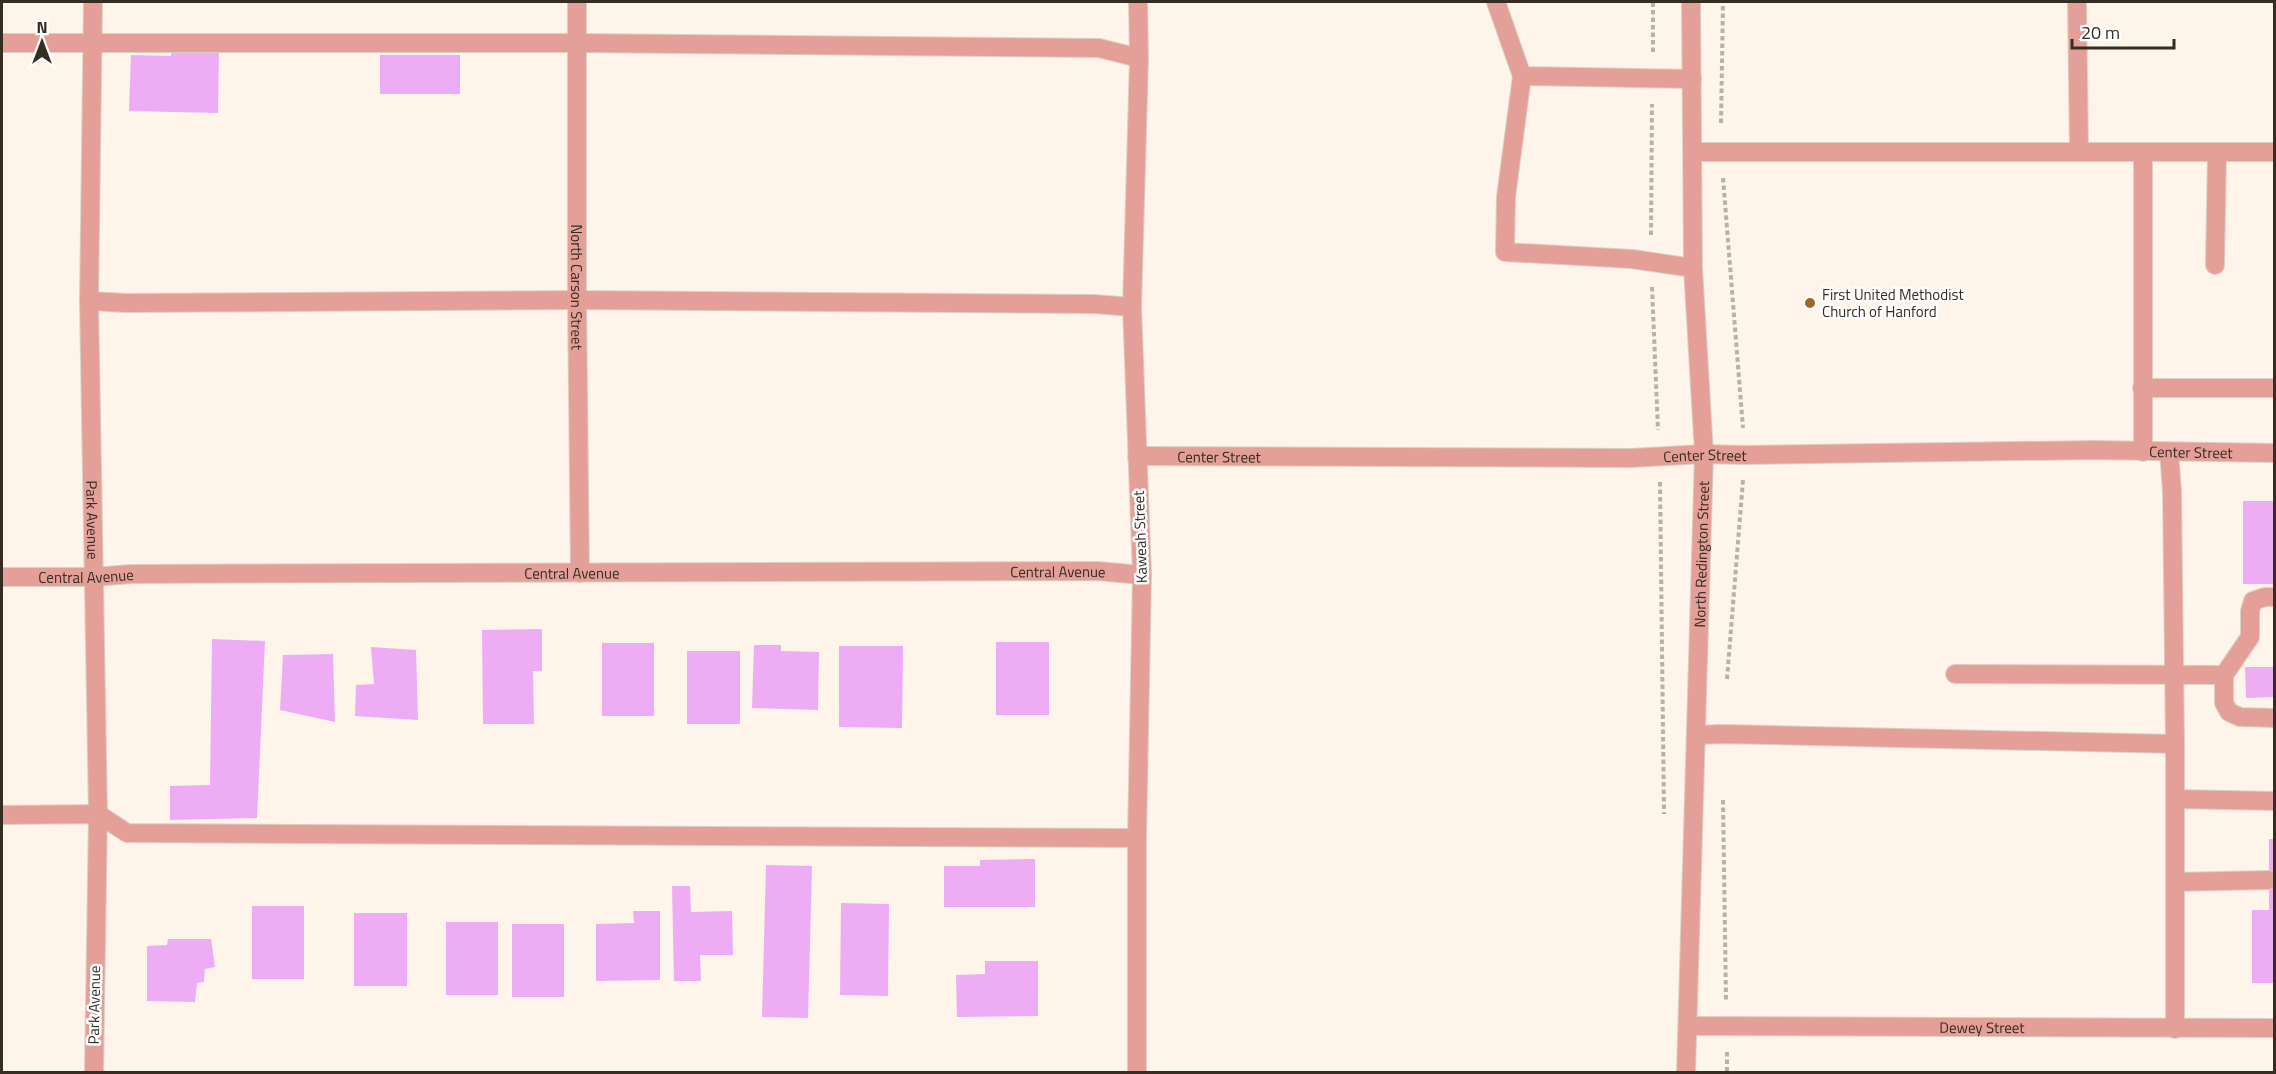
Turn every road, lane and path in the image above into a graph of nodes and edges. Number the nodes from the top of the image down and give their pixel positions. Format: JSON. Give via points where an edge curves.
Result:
{"nodes":[{"id":1,"x":93,"y":2,"type":"edge"},
{"id":2,"x":577,"y":2,"type":"edge"},
{"id":3,"x":1138,"y":2,"type":"edge"},
{"id":4,"x":1496,"y":2,"type":"edge"},
{"id":5,"x":1653,"y":2,"type":"edge"},
{"id":6,"x":1690,"y":2,"type":"edge"},
{"id":7,"x":2076,"y":2,"type":"edge"},
{"id":8,"x":92,"y":42,"type":"junction"},
{"id":9,"x":2,"y":43,"type":"edge"},
{"id":10,"x":578,"y":43,"type":"junction"},
{"id":11,"x":1139,"y":58,"type":"junction"},
{"id":12,"x":1522,"y":76,"type":"junction"},
{"id":13,"x":1653,"y":77,"type":"junction"},
{"id":14,"x":1692,"y":79,"type":"junction"},
{"id":15,"x":1693,"y":152,"type":"junction"},
{"id":16,"x":2079,"y":152,"type":"junction"},
{"id":17,"x":2143,"y":152,"type":"junction"},
{"id":18,"x":2217,"y":152,"type":"junction"},
{"id":19,"x":2274,"y":152,"type":"edge"},
{"id":20,"x":1651,"y":262,"type":"junction"},
{"id":21,"x":2215,"y":265,"type":"dead end"},
{"id":22,"x":1693,"y":268,"type":"junction"},
{"id":23,"x":577,"y":300,"type":"junction"},
{"id":24,"x":89,"y":301,"type":"junction"},
{"id":25,"x":1132,"y":307,"type":"junction"},
{"id":26,"x":2142,"y":388,"type":"junction"},
{"id":27,"x":2274,"y":388,"type":"edge"},
{"id":28,"x":2143,"y":452,"type":"junction"},
{"id":29,"x":2169,"y":452,"type":"junction"},
{"id":30,"x":2274,"y":453,"type":"edge"},
{"id":31,"x":1704,"y":454,"type":"junction"},
{"id":32,"x":1137,"y":456,"type":"junction"},
{"id":33,"x":1660,"y":456,"type":"junction"},
{"id":34,"x":580,"y":573,"type":"junction"},
{"id":35,"x":1142,"y":575,"type":"junction"},
{"id":36,"x":2,"y":577,"type":"edge"},
{"id":37,"x":93,"y":577,"type":"junction"},
{"id":38,"x":2270,"y":597,"type":"edge"},
{"id":39,"x":1955,"y":674,"type":"dead end"},
{"id":40,"x":2174,"y":674,"type":"junction"},
{"id":41,"x":2224,"y":675,"type":"junction"},
{"id":42,"x":2274,"y":718,"type":"edge"},
{"id":43,"x":1696,"y":735,"type":"junction"},
{"id":44,"x":2175,"y":744,"type":"junction"},
{"id":45,"x":2175,"y":799,"type":"junction"},
{"id":46,"x":2274,"y":801,"type":"edge"},
{"id":47,"x":2,"y":814,"type":"edge"},
{"id":48,"x":98,"y":814,"type":"junction"},
{"id":49,"x":1664,"y":824,"type":"dead end"},
{"id":50,"x":1137,"y":838,"type":"junction"},
{"id":51,"x":2269,"y":880,"type":"dead end"},
{"id":52,"x":2175,"y":882,"type":"junction"},
{"id":53,"x":1688,"y":1026,"type":"junction"},
{"id":54,"x":2274,"y":1028,"type":"edge"},
{"id":55,"x":2175,"y":1029,"type":"junction"},
{"id":56,"x":94,"y":1072,"type":"edge"},
{"id":57,"x":1137,"y":1072,"type":"edge"},
{"id":58,"x":1686,"y":1072,"type":"edge"}],
"edges":[{"from":1,"to":8,"type":"street","name":"Park Avenue"},
{"from":2,"to":10,"type":"street","name":"North Carson Street"},
{"from":3,"to":11,"type":"street","name":"Kaweah Street"},
{"from":4,"to":12,"type":"street"},
{"from":5,"to":13,"type":"path"},
{"from":6,"to":14,"type":"street","name":"North Redington Street"},
{"from":7,"to":16,"type":"street"},
{"from":8,"to":9,"type":"street"},
{"from":8,"to":10,"type":"street"},
{"from":8,"to":24,"type":"street","name":"Park Avenue"},
{"from":10,"to":11,"type":"street","via":[[1099,48]]},
{"from":10,"to":23,"type":"street","name":"North Carson Street"},
{"from":11,"to":25,"type":"street","name":"Kaweah Street"},
{"from":12,"to":13,"type":"street"},
{"from":12,"to":20,"type":"street","via":[[1506,197],[1505,252]]},
{"from":13,"to":14,"type":"street"},
{"from":13,"to":20,"type":"path"},
{"from":14,"to":15,"type":"street","name":"North Redington Street"},
{"from":15,"to":16,"type":"street"},
{"from":15,"to":22,"type":"street","name":"North Redington Street"},
{"from":16,"to":17,"type":"street"},
{"from":17,"to":18,"type":"street"},
{"from":17,"to":26,"type":"street"},
{"from":18,"to":19,"type":"street"},
{"from":18,"to":21,"type":"street"},
{"from":20,"to":22,"type":"street"},
{"from":20,"to":33,"type":"path"},
{"from":22,"to":31,"type":"street","name":"North Redington Street"},
{"from":23,"to":24,"type":"street"},
{"from":23,"to":25,"type":"street"},
{"from":23,"to":34,"type":"street","name":"North Carson Street"},
{"from":24,"to":37,"type":"street","name":"Park Avenue"},
{"from":25,"to":32,"type":"street","name":"Kaweah Street"},
{"from":26,"to":27,"type":"street"},
{"from":26,"to":28,"type":"street"},
{"from":28,"to":29,"type":"street","name":"Center Street"},
{"from":28,"to":31,"type":"street","name":"Center Street"},
{"from":29,"to":30,"type":"street","name":"Center Street"},
{"from":29,"to":40,"type":"street"},
{"from":31,"to":33,"type":"street","name":"Center Street"},
{"from":31,"to":43,"type":"street","name":"North Redington Street"},
{"from":32,"to":33,"type":"street","name":"Center Street"},
{"from":32,"to":35,"type":"street","name":"Kaweah Street"},
{"from":33,"to":49,"type":"path"},
{"from":34,"to":35,"type":"street","name":"Central Avenue","via":[[1097,571]]},
{"from":34,"to":37,"type":"street","name":"Central Avenue"},
{"from":35,"to":50,"type":"street","name":"Kaweah Street"},
{"from":36,"to":37,"type":"street","name":"Central Avenue"},
{"from":37,"to":48,"type":"street","name":"Park Avenue"},
{"from":38,"to":41,"type":"street","via":[[2253,601],[2250,637]]},
{"from":39,"to":40,"type":"street"},
{"from":40,"to":41,"type":"street"},
{"from":40,"to":44,"type":"street"},
{"from":41,"to":42,"type":"street","via":[[2224,703],[2229,712],[2240,717]]},
{"from":43,"to":44,"type":"street"},
{"from":43,"to":53,"type":"street","name":"North Redington Street"},
{"from":44,"to":45,"type":"street"},
{"from":45,"to":46,"type":"street"},
{"from":45,"to":52,"type":"street"},
{"from":47,"to":48,"type":"street"},
{"from":48,"to":50,"type":"street","via":[[127,833]]},
{"from":48,"to":56,"type":"street","name":"Park Avenue"},
{"from":50,"to":57,"type":"street","name":"Kaweah Street"},
{"from":51,"to":52,"type":"street"},
{"from":52,"to":55,"type":"street"},
{"from":53,"to":55,"type":"street","name":"Dewey Street"},
{"from":53,"to":58,"type":"street","name":"North Redington Street"},
{"from":54,"to":55,"type":"street","name":"Dewey Street"}]}
